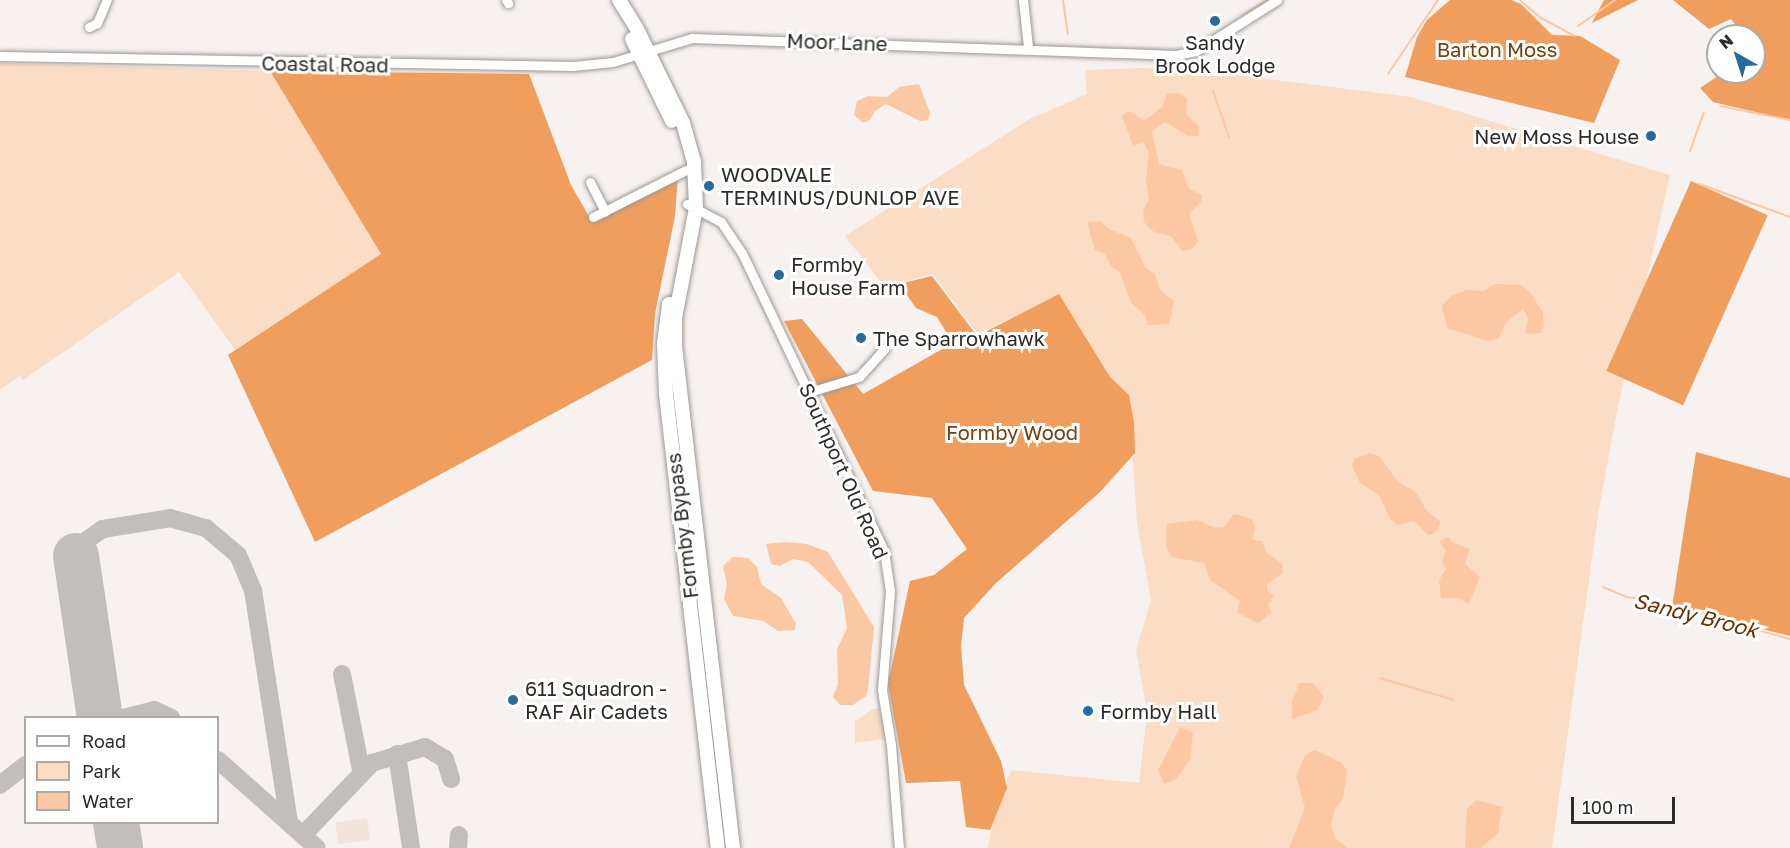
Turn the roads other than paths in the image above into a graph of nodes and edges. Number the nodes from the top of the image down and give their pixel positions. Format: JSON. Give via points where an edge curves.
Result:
{"nodes":[{"id":1,"x":106,"y":0,"type":"edge"},
{"id":2,"x":617,"y":0,"type":"edge"},
{"id":3,"x":1023,"y":0,"type":"edge"},
{"id":4,"x":1277,"y":0,"type":"edge"},
{"id":5,"x":89,"y":27,"type":"dead end"},
{"id":6,"x":1028,"y":47,"type":"junction"},
{"id":7,"x":644,"y":54,"type":"junction"},
{"id":8,"x":0,"y":56,"type":"edge"},
{"id":9,"x":686,"y":170,"type":"junction"},
{"id":10,"x":590,"y":182,"type":"dead end"},
{"id":11,"x":692,"y":206,"type":"junction"},
{"id":12,"x":605,"y":211,"type":"junction"},
{"id":13,"x":593,"y":217,"type":"dead end"},
{"id":14,"x":884,"y":348,"type":"dead end"},
{"id":15,"x":809,"y":392,"type":"junction"},
{"id":16,"x":708,"y":616,"type":"junction"},
{"id":17,"x":701,"y":691,"type":"junction"},
{"id":18,"x":718,"y":848,"type":"edge"},
{"id":19,"x":732,"y":848,"type":"edge"},
{"id":20,"x":899,"y":848,"type":"edge"}],
"edges":[{"from":1,"to":5,"type":"street","via":[[97,23]]},
{"from":2,"to":7,"type":"highway"},
{"from":3,"to":6,"type":"street"},
{"from":4,"to":6,"type":"street","name":"Moor Lane","via":[[1196,51],[1176,55]]},
{"from":6,"to":7,"type":"street","name":"Moor Lane","via":[[692,38]]},
{"from":7,"to":8,"type":"street","name":"Coastal Road","via":[[573,66]]},
{"from":7,"to":9,"type":"highway","via":[[674,126]]},
{"from":7,"to":11,"type":"highway","via":[[683,123],[694,162]]},
{"from":9,"to":11,"type":"highway"},
{"from":9,"to":12,"type":"street"},
{"from":10,"to":12,"type":"street"},
{"from":11,"to":15,"type":"street","name":"Southport Old Road","via":[[721,222],[742,253]]},
{"from":11,"to":16,"type":"highway","name":"Formby Bypass","via":[[675,318],[675,346]]},
{"from":11,"to":17,"type":"highway","name":"Formby Bypass","via":[[666,316],[664,367]]},
{"from":12,"to":13,"type":"street"},
{"from":14,"to":15,"type":"street","via":[[859,377]]},
{"from":15,"to":20,"type":"street","name":"Southport Old Road","via":[[884,551],[890,591],[882,690],[891,745]]},
{"from":16,"to":17,"type":"highway","via":[[708,686]]},
{"from":16,"to":19,"type":"highway","name":"Formby Bypass"},
{"from":17,"to":18,"type":"highway","name":"Formby Bypass"}]}
